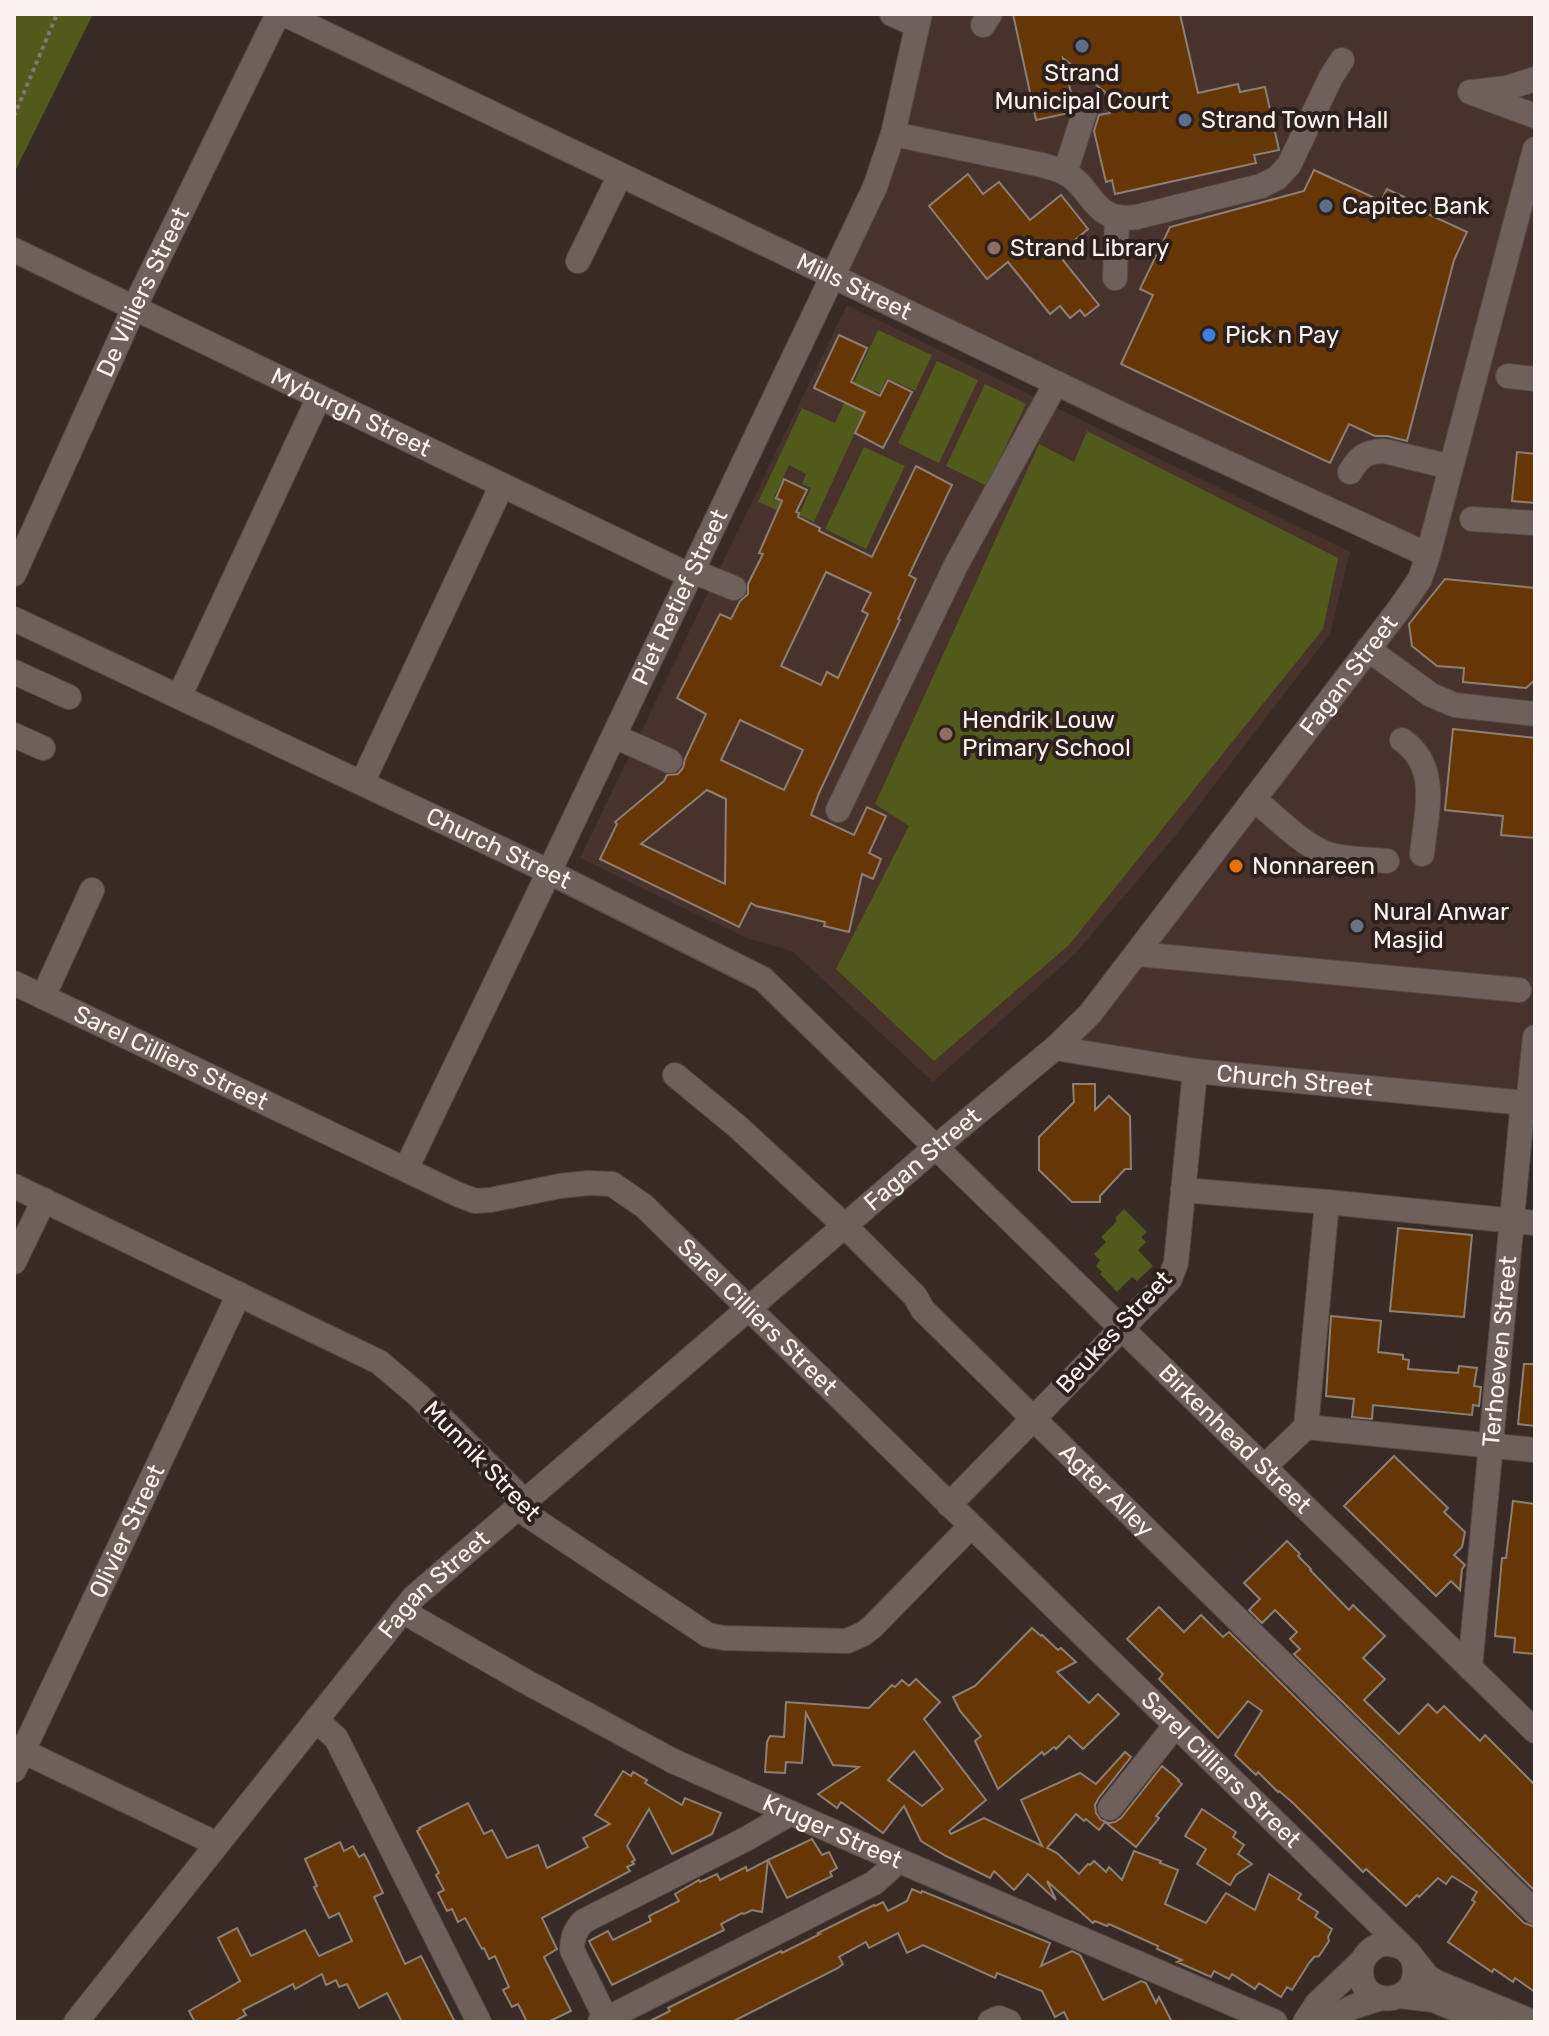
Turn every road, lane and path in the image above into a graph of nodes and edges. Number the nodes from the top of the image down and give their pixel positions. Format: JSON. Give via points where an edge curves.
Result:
{"nodes":[{"id":1,"x":57,"y":14,"type":"edge"},
{"id":2,"x":278,"y":14,"type":"edge"},
{"id":3,"x":284,"y":14,"type":"edge"},
{"id":4,"x":892,"y":14,"type":"edge"},
{"id":5,"x":918,"y":20,"type":"edge"},
{"id":6,"x":1342,"y":60,"type":"dead end"},
{"id":7,"x":1535,"y":79,"type":"edge"},
{"id":8,"x":1086,"y":108,"type":"dead end"},
{"id":9,"x":14,"y":116,"type":"edge"},
{"id":10,"x":1535,"y":116,"type":"edge"},
{"id":11,"x":893,"y":134,"type":"junction"},
{"id":12,"x":1535,"y":149,"type":"edge"},
{"id":13,"x":1065,"y":173,"type":"junction"},
{"id":14,"x":620,"y":175,"type":"junction"},
{"id":15,"x":1529,"y":199,"type":"edge"},
{"id":16,"x":1117,"y":217,"type":"junction"},
{"id":17,"x":14,"y":250,"type":"edge"},
{"id":18,"x":578,"y":261,"type":"dead end"},
{"id":19,"x":832,"y":277,"type":"junction"},
{"id":20,"x":1115,"y":278,"type":"dead end"},
{"id":21,"x":134,"y":308,"type":"junction"},
{"id":22,"x":1508,"y":376,"type":"dead end"},
{"id":23,"x":1535,"y":379,"type":"edge"},
{"id":24,"x":1056,"y":383,"type":"junction"},
{"id":25,"x":319,"y":397,"type":"junction"},
{"id":26,"x":1451,"y":467,"type":"junction"},
{"id":27,"x":1350,"y":472,"type":"dead end"},
{"id":28,"x":502,"y":485,"type":"junction"},
{"id":29,"x":1472,"y":519,"type":"dead end"},
{"id":30,"x":1535,"y":523,"type":"edge"},
{"id":31,"x":1428,"y":555,"type":"junction"},
{"id":32,"x":690,"y":573,"type":"junction"},
{"id":33,"x":14,"y":574,"type":"edge"},
{"id":34,"x":734,"y":588,"type":"dead end"},
{"id":35,"x":14,"y":619,"type":"edge"},
{"id":36,"x":1368,"y":649,"type":"junction"},
{"id":37,"x":14,"y":672,"type":"edge"},
{"id":38,"x":69,"y":697,"type":"dead end"},
{"id":39,"x":179,"y":697,"type":"junction"},
{"id":40,"x":1535,"y":714,"type":"edge"},
{"id":41,"x":14,"y":735,"type":"edge"},
{"id":42,"x":614,"y":736,"type":"junction"},
{"id":43,"x":1402,"y":740,"type":"dead end"},
{"id":44,"x":43,"y":748,"type":"dead end"},
{"id":45,"x":670,"y":761,"type":"dead end"},
{"id":46,"x":362,"y":783,"type":"junction"},
{"id":47,"x":1254,"y":799,"type":"junction"},
{"id":48,"x":838,"y":810,"type":"dead end"},
{"id":49,"x":1422,"y":854,"type":"dead end"},
{"id":50,"x":1387,"y":861,"type":"dead end"},
{"id":51,"x":549,"y":872,"type":"junction"},
{"id":52,"x":92,"y":890,"type":"dead end"},
{"id":53,"x":1137,"y":954,"type":"junction"},
{"id":54,"x":14,"y":983,"type":"edge"},
{"id":55,"x":1519,"y":990,"type":"dead end"},
{"id":56,"x":43,"y":997,"type":"junction"},
{"id":57,"x":1535,"y":1037,"type":"edge"},
{"id":58,"x":1055,"y":1048,"type":"junction"},
{"id":59,"x":1195,"y":1071,"type":"junction"},
{"id":60,"x":675,"y":1075,"type":"dead end"},
{"id":61,"x":1530,"y":1104,"type":"edge"},
{"id":62,"x":936,"y":1147,"type":"junction"},
{"id":63,"x":406,"y":1169,"type":"junction"},
{"id":64,"x":14,"y":1186,"type":"edge"},
{"id":65,"x":1183,"y":1190,"type":"junction"},
{"id":66,"x":44,"y":1200,"type":"junction"},
{"id":67,"x":1327,"y":1202,"type":"junction"},
{"id":68,"x":1524,"y":1222,"type":"edge"},
{"id":69,"x":845,"y":1226,"type":"junction"},
{"id":70,"x":14,"y":1262,"type":"edge"},
{"id":71,"x":239,"y":1294,"type":"junction"},
{"id":72,"x":749,"y":1309,"type":"junction"},
{"id":73,"x":1121,"y":1328,"type":"junction"},
{"id":74,"x":1033,"y":1418,"type":"junction"},
{"id":75,"x":1306,"y":1427,"type":"junction"},
{"id":76,"x":1491,"y":1445,"type":"junction"},
{"id":77,"x":1535,"y":1450,"type":"edge"},
{"id":78,"x":1264,"y":1467,"type":"junction"},
{"id":79,"x":522,"y":1504,"type":"junction"},
{"id":80,"x":949,"y":1505,"type":"junction"},
{"id":81,"x":971,"y":1526,"type":"junction"},
{"id":82,"x":402,"y":1611,"type":"junction"},
{"id":83,"x":1470,"y":1668,"type":"junction"},
{"id":84,"x":316,"y":1720,"type":"junction"},
{"id":85,"x":1175,"y":1726,"type":"junction"},
{"id":86,"x":1535,"y":1731,"type":"edge"},
{"id":87,"x":17,"y":1756,"type":"edge"},
{"id":88,"x":1110,"y":1808,"type":"dead end"},
{"id":89,"x":791,"y":1813,"type":"junction"},
{"id":90,"x":217,"y":1844,"type":"junction"},
{"id":91,"x":895,"y":1859,"type":"junction"},
{"id":92,"x":1363,"y":1909,"type":"junction"},
{"id":93,"x":1535,"y":1912,"type":"edge"},
{"id":94,"x":1407,"y":1953,"type":"junction"},
{"id":95,"x":1365,"y":1957,"type":"junction"},
{"id":96,"x":1390,"y":1997,"type":"junction"},
{"id":97,"x":603,"y":2020,"type":"edge"},
{"id":98,"x":76,"y":2022,"type":"edge"},
{"id":99,"x":479,"y":2022,"type":"edge"},
{"id":100,"x":990,"y":2022,"type":"edge"},
{"id":101,"x":1009,"y":2022,"type":"edge"},
{"id":102,"x":1275,"y":2022,"type":"edge"},
{"id":103,"x":1305,"y":2022,"type":"edge"},
{"id":104,"x":1321,"y":2022,"type":"edge"},
{"id":105,"x":1485,"y":2022,"type":"edge"},
{"id":106,"x":1533,"y":2022,"type":"edge"}],
"edges":[{"from":1,"to":9,"type":"path"},
{"from":2,"to":21,"type":"street","name":"De Villiers Street"},
{"from":3,"to":14,"type":"street","name":"Mills Street"},
{"from":4,"to":5,"type":"street"},
{"from":5,"to":11,"type":"street","name":"Piet Retief Street"},
{"from":6,"to":16,"type":"street","via":[[1289,165],[1277,178],[1137,217]]},
{"from":7,"to":10,"type":"street","via":[[1470,92]]},
{"from":8,"to":13,"type":"street"},
{"from":11,"to":13,"type":"street"},
{"from":11,"to":19,"type":"street","name":"Piet Retief Street","via":[[875,187]]},
{"from":12,"to":15,"type":"street","name":"Fagan Street"},
{"from":13,"to":16,"type":"street","via":[[1102,211]]},
{"from":14,"to":18,"type":"street"},
{"from":14,"to":19,"type":"street","name":"Mills Street"},
{"from":15,"to":26,"type":"street","name":"Fagan Street"},
{"from":16,"to":20,"type":"street"},
{"from":17,"to":21,"type":"street","name":"Myburgh Street"},
{"from":19,"to":24,"type":"street","name":"Mills Street"},
{"from":19,"to":32,"type":"street","name":"Piet Retief Street"},
{"from":21,"to":25,"type":"street","name":"Myburgh Street"},
{"from":21,"to":33,"type":"street","name":"De Villiers Street"},
{"from":22,"to":23,"type":"street"},
{"from":24,"to":31,"type":"street","name":"Mills Street"},
{"from":24,"to":48,"type":"street","via":[[956,565]]},
{"from":25,"to":28,"type":"street","name":"Myburgh Street"},
{"from":25,"to":39,"type":"street"},
{"from":26,"to":27,"type":"street","via":[[1373,451],[1358,458]]},
{"from":26,"to":31,"type":"street","name":"Fagan Street"},
{"from":28,"to":32,"type":"street","name":"Myburgh Street"},
{"from":28,"to":46,"type":"street"},
{"from":29,"to":30,"type":"street"},
{"from":31,"to":36,"type":"street","name":"Fagan Street","via":[[1420,579]]},
{"from":32,"to":34,"type":"street","name":"Myburgh Street"},
{"from":32,"to":42,"type":"street","name":"Piet Retief Street"},
{"from":35,"to":39,"type":"street","name":"Church Street"},
{"from":36,"to":40,"type":"street","via":[[1431,695],[1455,705]]},
{"from":36,"to":47,"type":"street","name":"Fagan Street"},
{"from":37,"to":38,"type":"street"},
{"from":39,"to":46,"type":"street","name":"Church Street"},
{"from":41,"to":44,"type":"street"},
{"from":42,"to":45,"type":"street"},
{"from":42,"to":51,"type":"street","name":"Piet Retief Street"},
{"from":43,"to":49,"type":"street","via":[[1419,754],[1429,786]]},
{"from":46,"to":51,"type":"street","name":"Church Street"},
{"from":47,"to":50,"type":"street","via":[[1324,853]]},
{"from":47,"to":53,"type":"street","name":"Fagan Street"},
{"from":51,"to":62,"type":"street","name":"Church Street","via":[[763,979]]},
{"from":51,"to":63,"type":"street","name":"Piet Retief Street"},
{"from":52,"to":56,"type":"street"},
{"from":53,"to":55,"type":"street"},
{"from":53,"to":58,"type":"street","name":"Fagan Street","via":[[1090,1014]]},
{"from":54,"to":56,"type":"street","name":"Sarel Cilliers Street"},
{"from":56,"to":63,"type":"street","name":"Sarel Cilliers Street"},
{"from":57,"to":61,"type":"street","name":"Terhoeven Street"},
{"from":58,"to":59,"type":"street","name":"Church Street"},
{"from":58,"to":62,"type":"street","name":"Fagan Street"},
{"from":59,"to":61,"type":"street","name":"Church Street"},
{"from":59,"to":65,"type":"street","name":"Beukes Street"},
{"from":60,"to":69,"type":"street","name":"Agter Alley"},
{"from":61,"to":68,"type":"street","name":"Terhoeven Street","via":[[1522,1112]]},
{"from":62,"to":69,"type":"street","name":"Fagan Street"},
{"from":62,"to":73,"type":"street","name":"Birkenhead Street"},
{"from":63,"to":72,"type":"street","name":"Sarel Cilliers Street","via":[[475,1201],[560,1186],[612,1184],[644,1206]]},
{"from":64,"to":66,"type":"street","name":"Munnik Street"},
{"from":65,"to":67,"type":"street"},
{"from":65,"to":73,"type":"street","name":"Beukes Street","via":[[1174,1273]]},
{"from":66,"to":70,"type":"street"},
{"from":66,"to":71,"type":"street","name":"Munnik Street"},
{"from":67,"to":68,"type":"street"},
{"from":67,"to":75,"type":"street"},
{"from":68,"to":76,"type":"street","name":"Terhoeven Street"},
{"from":69,"to":72,"type":"street","name":"Fagan Street"},
{"from":69,"to":74,"type":"street","name":"Agter Alley"},
{"from":71,"to":79,"type":"street","name":"Munnik Street","via":[[379,1362],[418,1395]]},
{"from":71,"to":87,"type":"street","name":"Olivier Street"},
{"from":72,"to":79,"type":"street","name":"Fagan Street"},
{"from":72,"to":80,"type":"street","name":"Sarel Cilliers Street"},
{"from":73,"to":74,"type":"street","name":"Beukes Street"},
{"from":73,"to":78,"type":"street","name":"Birkenhead Street"},
{"from":74,"to":80,"type":"street","name":"Beukes Street"},
{"from":74,"to":93,"type":"street","name":"Agter Alley"},
{"from":75,"to":76,"type":"street"},
{"from":75,"to":78,"type":"street"},
{"from":76,"to":77,"type":"street"},
{"from":76,"to":83,"type":"street","name":"Terhoeven Street"},
{"from":78,"to":83,"type":"street","name":"Birkenhead Street"},
{"from":79,"to":81,"type":"street","name":"Munnik Street","via":[[529,1516],[708,1635],[724,1638],[855,1638]]},
{"from":79,"to":82,"type":"street","name":"Fagan Street"},
{"from":80,"to":81,"type":"street","name":"Sarel Cilliers Street"},
{"from":81,"to":85,"type":"street","name":"Sarel Cilliers Street"},
{"from":82,"to":84,"type":"street","name":"Fagan Street"},
{"from":82,"to":89,"type":"street","name":"Kruger Street","via":[[673,1761]]},
{"from":83,"to":86,"type":"street","name":"Birkenhead Street"},
{"from":84,"to":90,"type":"street","name":"Fagan Street"},
{"from":84,"to":99,"type":"street","via":[[336,1738]]},
{"from":85,"to":88,"type":"street"},
{"from":85,"to":92,"type":"street","name":"Sarel Cilliers Street"},
{"from":87,"to":90,"type":"street"},
{"from":89,"to":91,"type":"street","name":"Kruger Street"},
{"from":89,"to":97,"type":"street","via":[[578,1927],[572,1950]]},
{"from":90,"to":98,"type":"street","name":"Fagan Street"},
{"from":91,"to":97,"type":"street","via":[[874,1883]]},
{"from":91,"to":102,"type":"street","name":"Kruger Street"},
{"from":92,"to":94,"type":"street","name":"Sarel Cilliers Street"},
{"from":92,"to":95,"type":"street","via":[[1369,1934]]},
{"from":94,"to":95,"type":"street","via":[[1383,1944]]},
{"from":94,"to":96,"type":"street","via":[[1415,1976],[1407,1991]]},
{"from":94,"to":106,"type":"street","name":"Sarel Cilliers Street","via":[[1436,1982]]},
{"from":95,"to":96,"type":"street","via":[[1360,1970],[1366,1988]]},
{"from":95,"to":103,"type":"street"},
{"from":96,"to":104,"type":"street"},
{"from":96,"to":105,"type":"street","via":[[1434,2000]]},
{"from":100,"to":101,"type":"street"}]}
